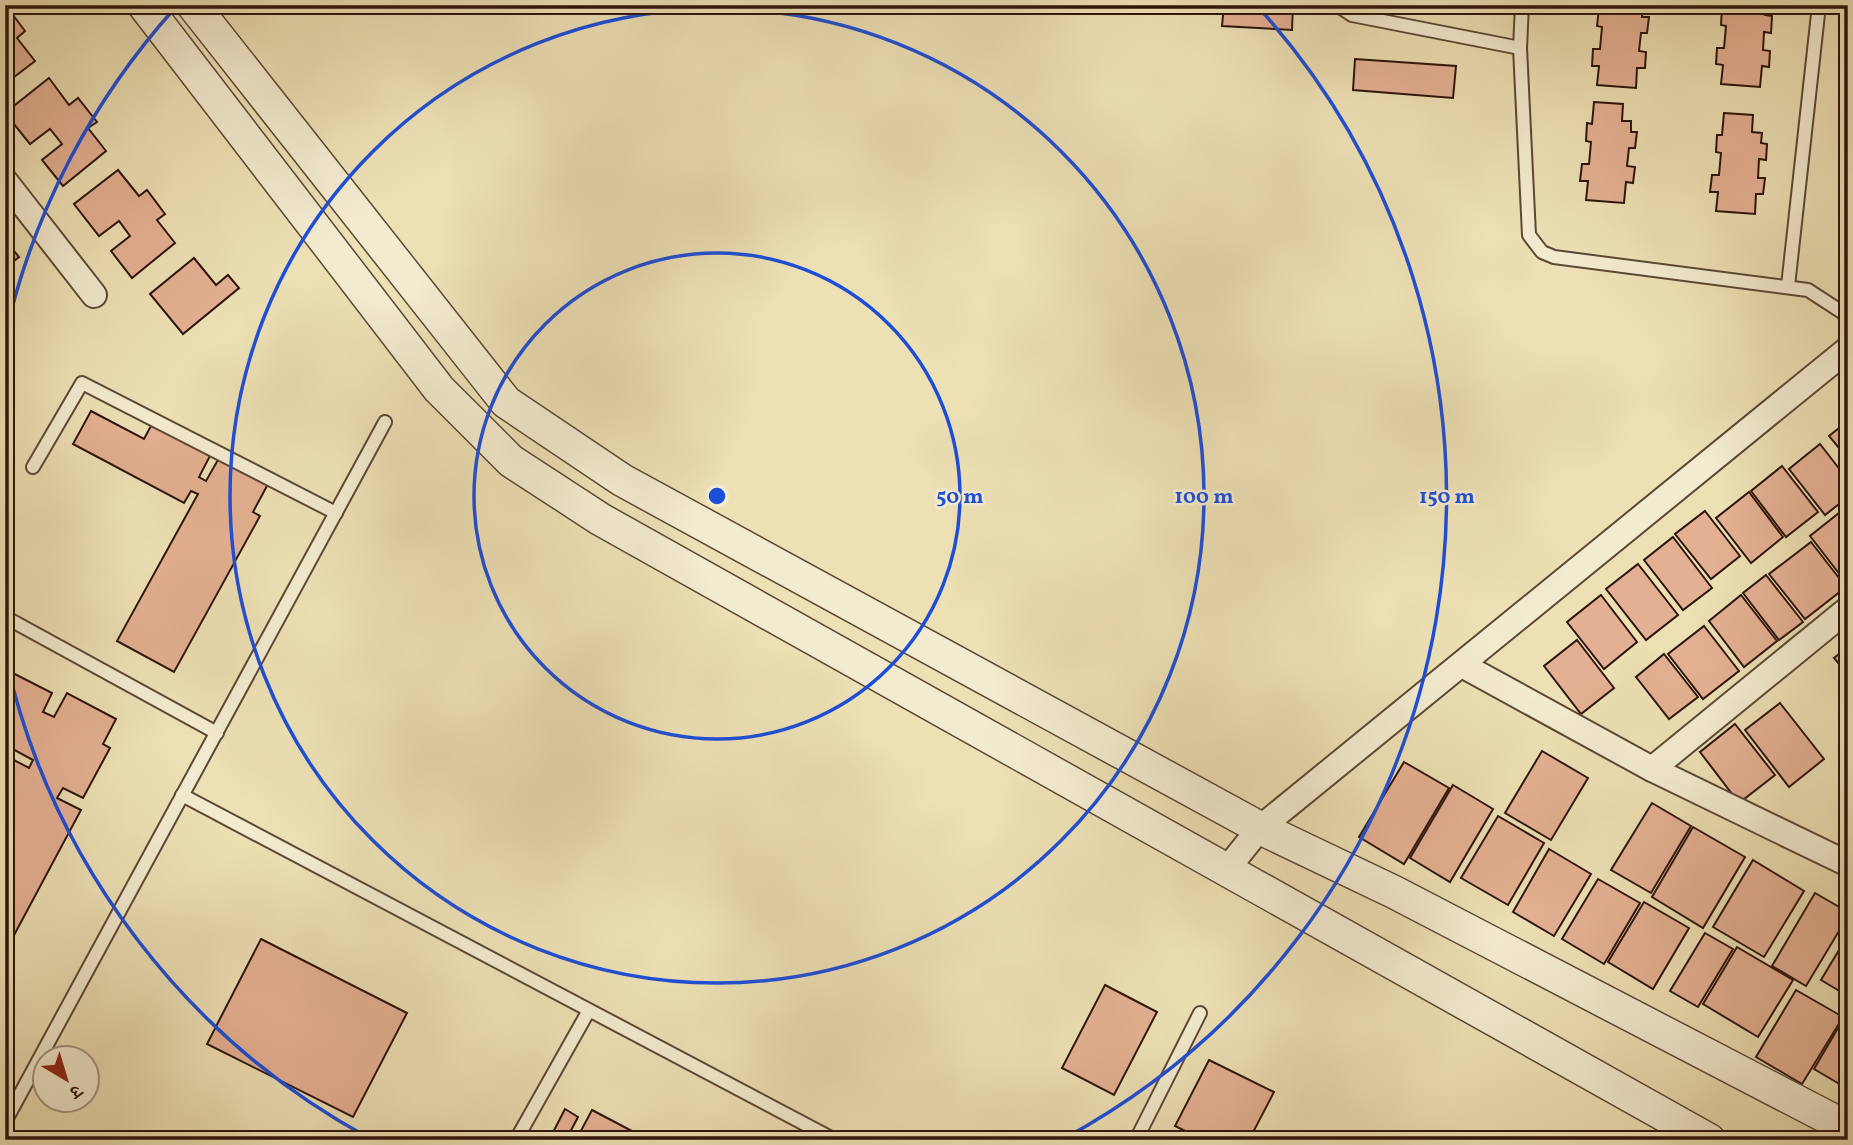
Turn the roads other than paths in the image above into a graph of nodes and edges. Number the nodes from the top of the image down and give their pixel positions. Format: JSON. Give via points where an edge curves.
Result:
{"nodes":[{"id":1,"x":144,"y":5,"type":"edge"},
{"id":2,"x":193,"y":5,"type":"edge"},
{"id":3,"x":1337,"y":5,"type":"edge"},
{"id":4,"x":1522,"y":5,"type":"edge"},
{"id":5,"x":1819,"y":5,"type":"edge"},
{"id":6,"x":1520,"y":48,"type":"junction"},
{"id":7,"x":5,"y":181,"type":"edge"},
{"id":8,"x":1788,"y":286,"type":"junction"},
{"id":9,"x":94,"y":295,"type":"dead end"},
{"id":10,"x":1848,"y":316,"type":"edge"},
{"id":11,"x":1847,"y":350,"type":"edge"},
{"id":12,"x":385,"y":422,"type":"dead end"},
{"id":13,"x":33,"y":467,"type":"dead end"},
{"id":14,"x":336,"y":513,"type":"junction"},
{"id":15,"x":1848,"y":609,"type":"edge"},
{"id":16,"x":5,"y":617,"type":"edge"},
{"id":17,"x":1462,"y":665,"type":"junction"},
{"id":18,"x":217,"y":733,"type":"junction"},
{"id":19,"x":1652,"y":769,"type":"junction"},
{"id":20,"x":182,"y":795,"type":"junction"},
{"id":21,"x":1260,"y":828,"type":"junction"},
{"id":22,"x":1844,"y":856,"type":"edge"},
{"id":23,"x":1227,"y":869,"type":"junction"},
{"id":24,"x":588,"y":1012,"type":"junction"},
{"id":25,"x":1200,"y":1013,"type":"dead end"},
{"id":26,"x":5,"y":1122,"type":"edge"},
{"id":27,"x":1848,"y":1128,"type":"edge"},
{"id":28,"x":516,"y":1140,"type":"edge"},
{"id":29,"x":835,"y":1140,"type":"edge"},
{"id":30,"x":1136,"y":1140,"type":"edge"},
{"id":31,"x":1709,"y":1140,"type":"edge"}],
"edges":[{"from":1,"to":23,"type":"street","via":[[439,389],[511,461],[600,519]]},
{"from":2,"to":21,"type":"street","via":[[506,402],[622,480]]},
{"from":3,"to":6,"type":"lane","via":[[1352,15]]},
{"from":4,"to":6,"type":"lane"},
{"from":5,"to":8,"type":"lane"},
{"from":6,"to":8,"type":"lane","via":[[1530,235],[1542,251],[1554,257]]},
{"from":7,"to":9,"type":"street"},
{"from":8,"to":10,"type":"lane","via":[[1822,296]]},
{"from":11,"to":17,"type":"street"},
{"from":12,"to":14,"type":"lane"},
{"from":13,"to":14,"type":"lane","via":[[82,383]]},
{"from":14,"to":18,"type":"lane"},
{"from":15,"to":19,"type":"street"},
{"from":16,"to":18,"type":"lane"},
{"from":17,"to":19,"type":"street"},
{"from":17,"to":21,"type":"street"},
{"from":18,"to":20,"type":"lane"},
{"from":19,"to":22,"type":"street"},
{"from":20,"to":24,"type":"lane"},
{"from":20,"to":26,"type":"lane"},
{"from":21,"to":23,"type":"street"},
{"from":21,"to":27,"type":"street","via":[[1394,892]]},
{"from":23,"to":31,"type":"street"},
{"from":24,"to":28,"type":"lane"},
{"from":24,"to":29,"type":"lane"},
{"from":25,"to":30,"type":"lane"}]}
